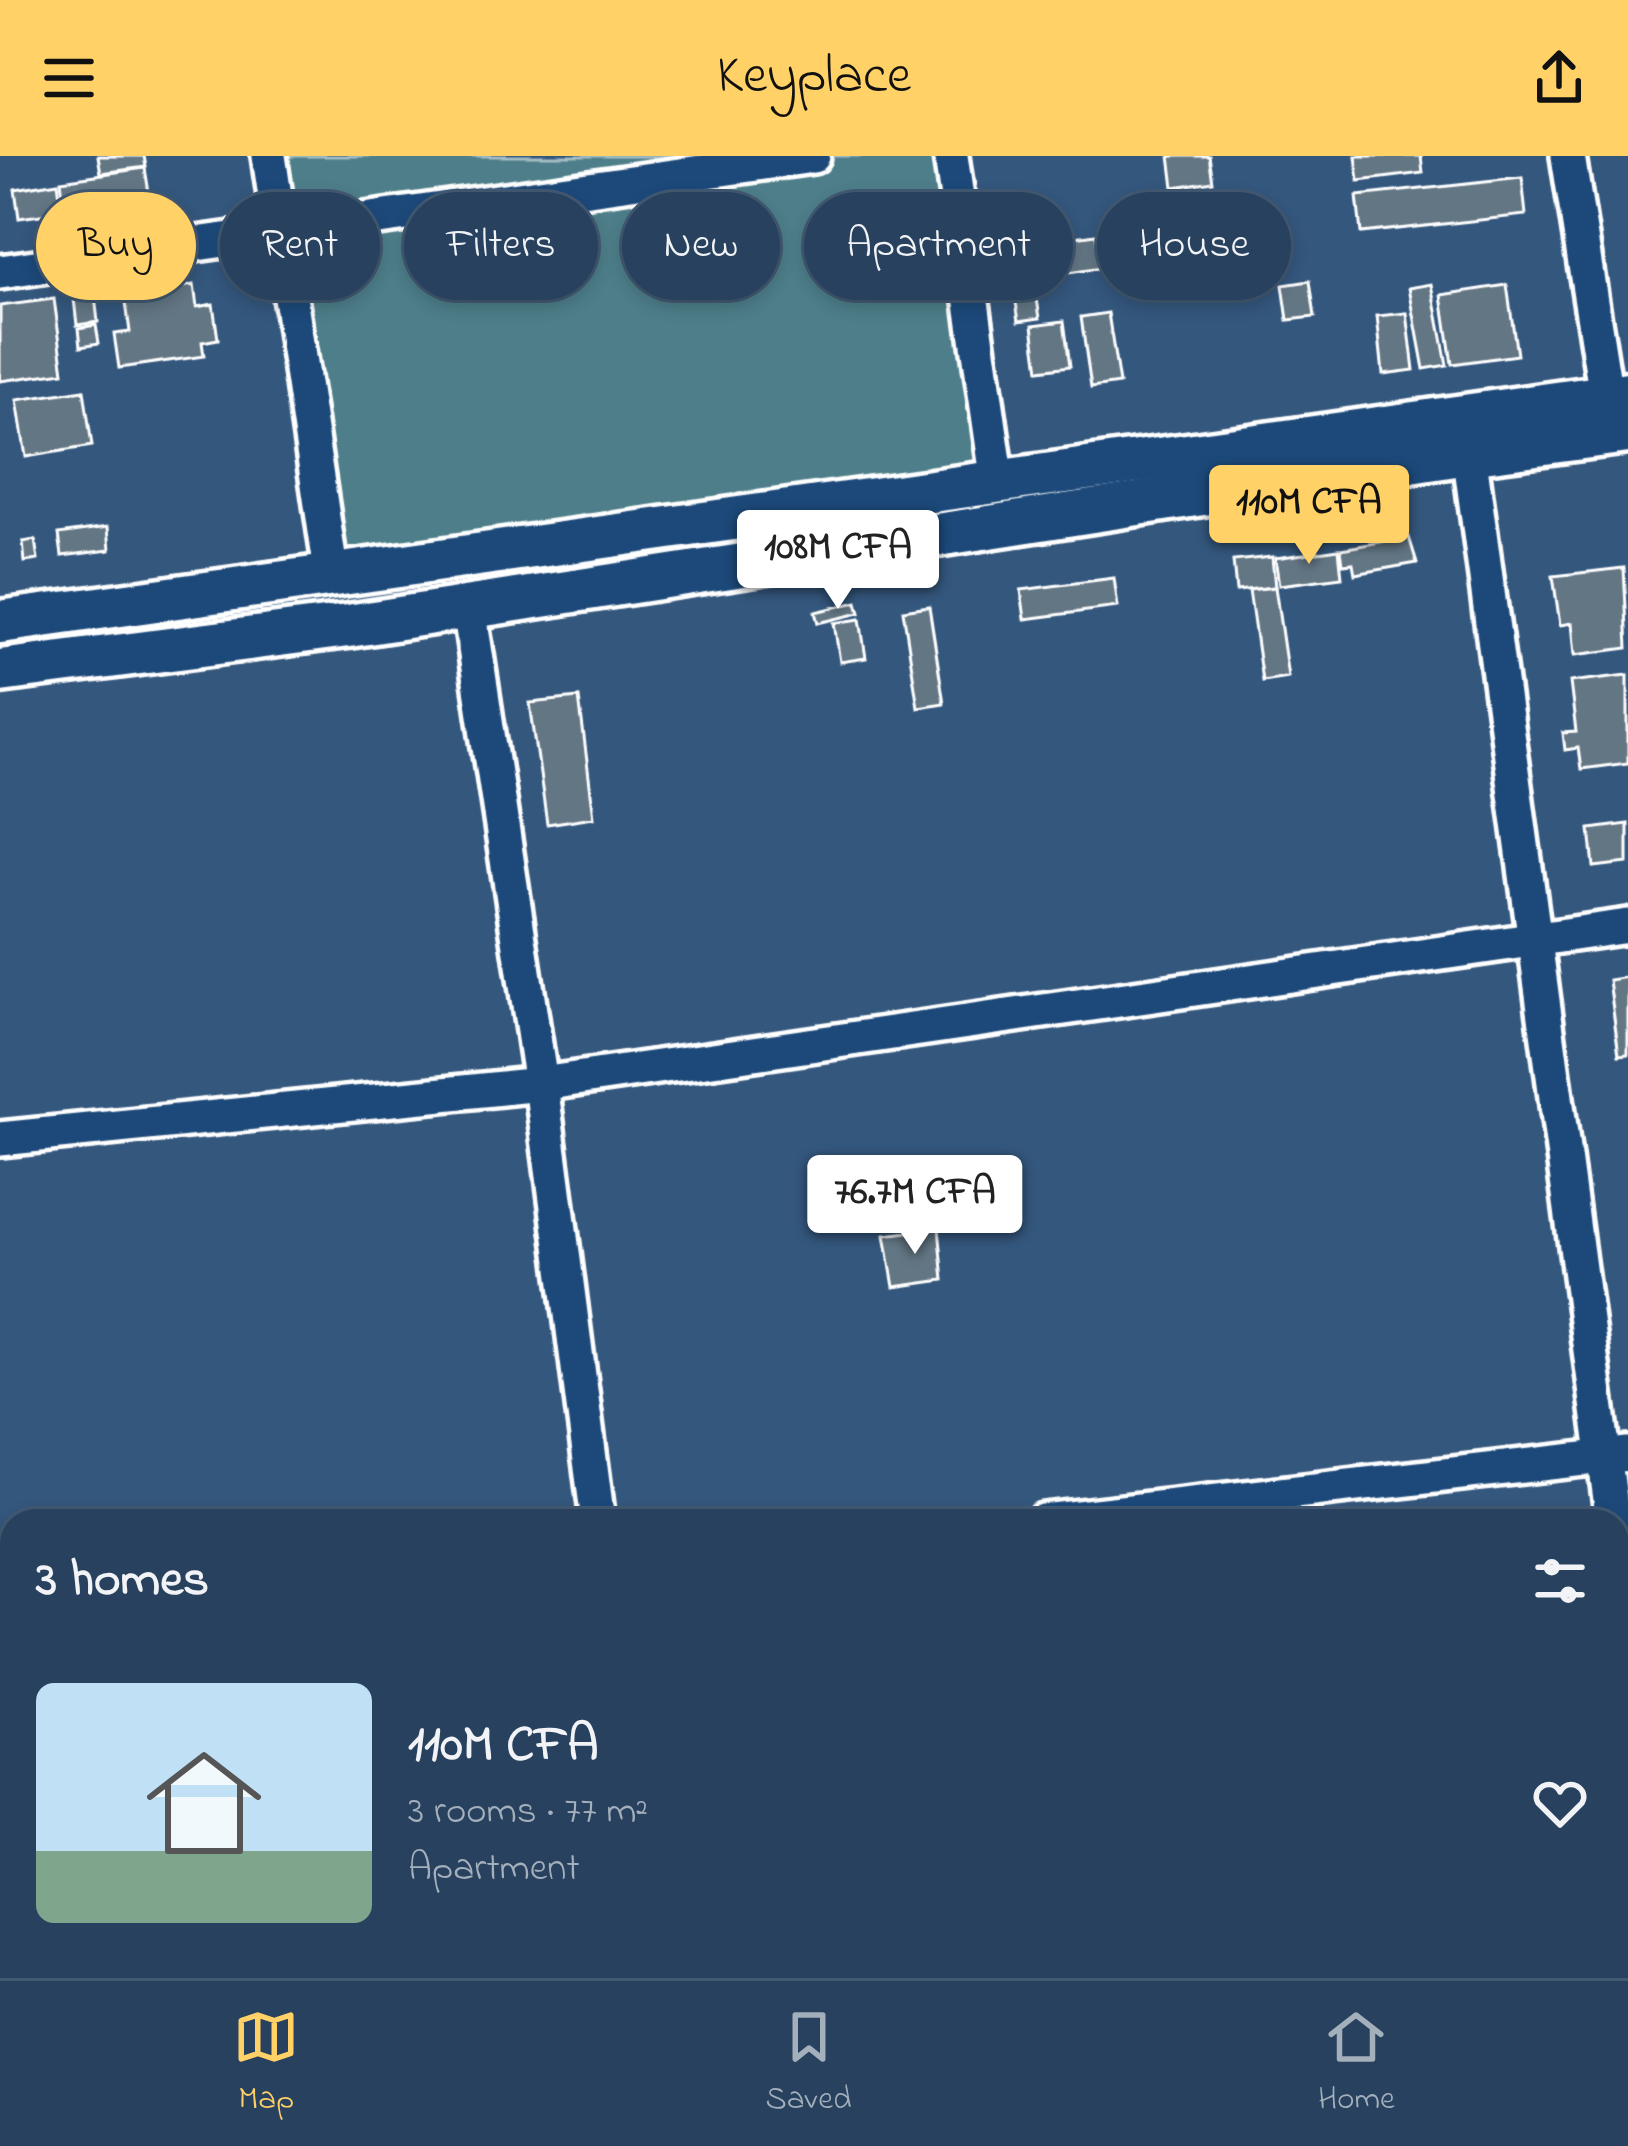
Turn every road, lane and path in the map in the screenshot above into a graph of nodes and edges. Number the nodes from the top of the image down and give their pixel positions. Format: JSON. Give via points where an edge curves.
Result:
{"nodes":[{"id":1,"x":269,"y":156,"type":"edge"},
{"id":2,"x":813,"y":156,"type":"edge"},
{"id":3,"x":951,"y":156,"type":"edge"},
{"id":4,"x":1568,"y":156,"type":"edge"},
{"id":5,"x":273,"y":192,"type":"edge"},
{"id":6,"x":380,"y":218,"type":"edge"},
{"id":7,"x":220,"y":240,"type":"edge"},
{"id":8,"x":0,"y":272,"type":"edge"},
{"id":9,"x":289,"y":300,"type":"edge"},
{"id":10,"x":1617,"y":394,"type":"edge"},
{"id":11,"x":1628,"y":432,"type":"edge"},
{"id":12,"x":1466,"y":434,"type":"junction"},
{"id":13,"x":998,"y":483,"type":"junction"},
{"id":14,"x":332,"y":578,"type":"junction"},
{"id":15,"x":470,"y":608,"type":"junction"},
{"id":16,"x":0,"y":622,"type":"edge"},
{"id":17,"x":0,"y":671,"type":"edge"},
{"id":18,"x":1628,"y":926,"type":"edge"},
{"id":19,"x":1537,"y":939,"type":"junction"},
{"id":20,"x":541,"y":1084,"type":"junction"},
{"id":21,"x":0,"y":1139,"type":"edge"},
{"id":22,"x":1616,"y":1456,"type":"edge"},
{"id":23,"x":596,"y":1509,"type":"edge"},
{"id":24,"x":1149,"y":1509,"type":"edge"},
{"id":25,"x":1614,"y":1509,"type":"edge"}],
"edges":[{"from":1,"to":5,"type":"street"},
{"from":2,"to":6,"type":"street"},
{"from":3,"to":13,"type":"street"},
{"from":4,"to":10,"type":"street"},
{"from":7,"to":8,"type":"street"},
{"from":9,"to":14,"type":"street"},
{"from":10,"to":12,"type":"street"},
{"from":11,"to":12,"type":"street"},
{"from":12,"to":13,"type":"street"},
{"from":12,"to":15,"type":"street"},
{"from":12,"to":19,"type":"street"},
{"from":13,"to":14,"type":"street"},
{"from":14,"to":16,"type":"street"},
{"from":15,"to":17,"type":"street"},
{"from":15,"to":20,"type":"street"},
{"from":18,"to":19,"type":"street"},
{"from":19,"to":20,"type":"street"},
{"from":19,"to":22,"type":"street"},
{"from":20,"to":21,"type":"street"},
{"from":20,"to":23,"type":"street"},
{"from":22,"to":24,"type":"street"},
{"from":22,"to":25,"type":"street"}]}
